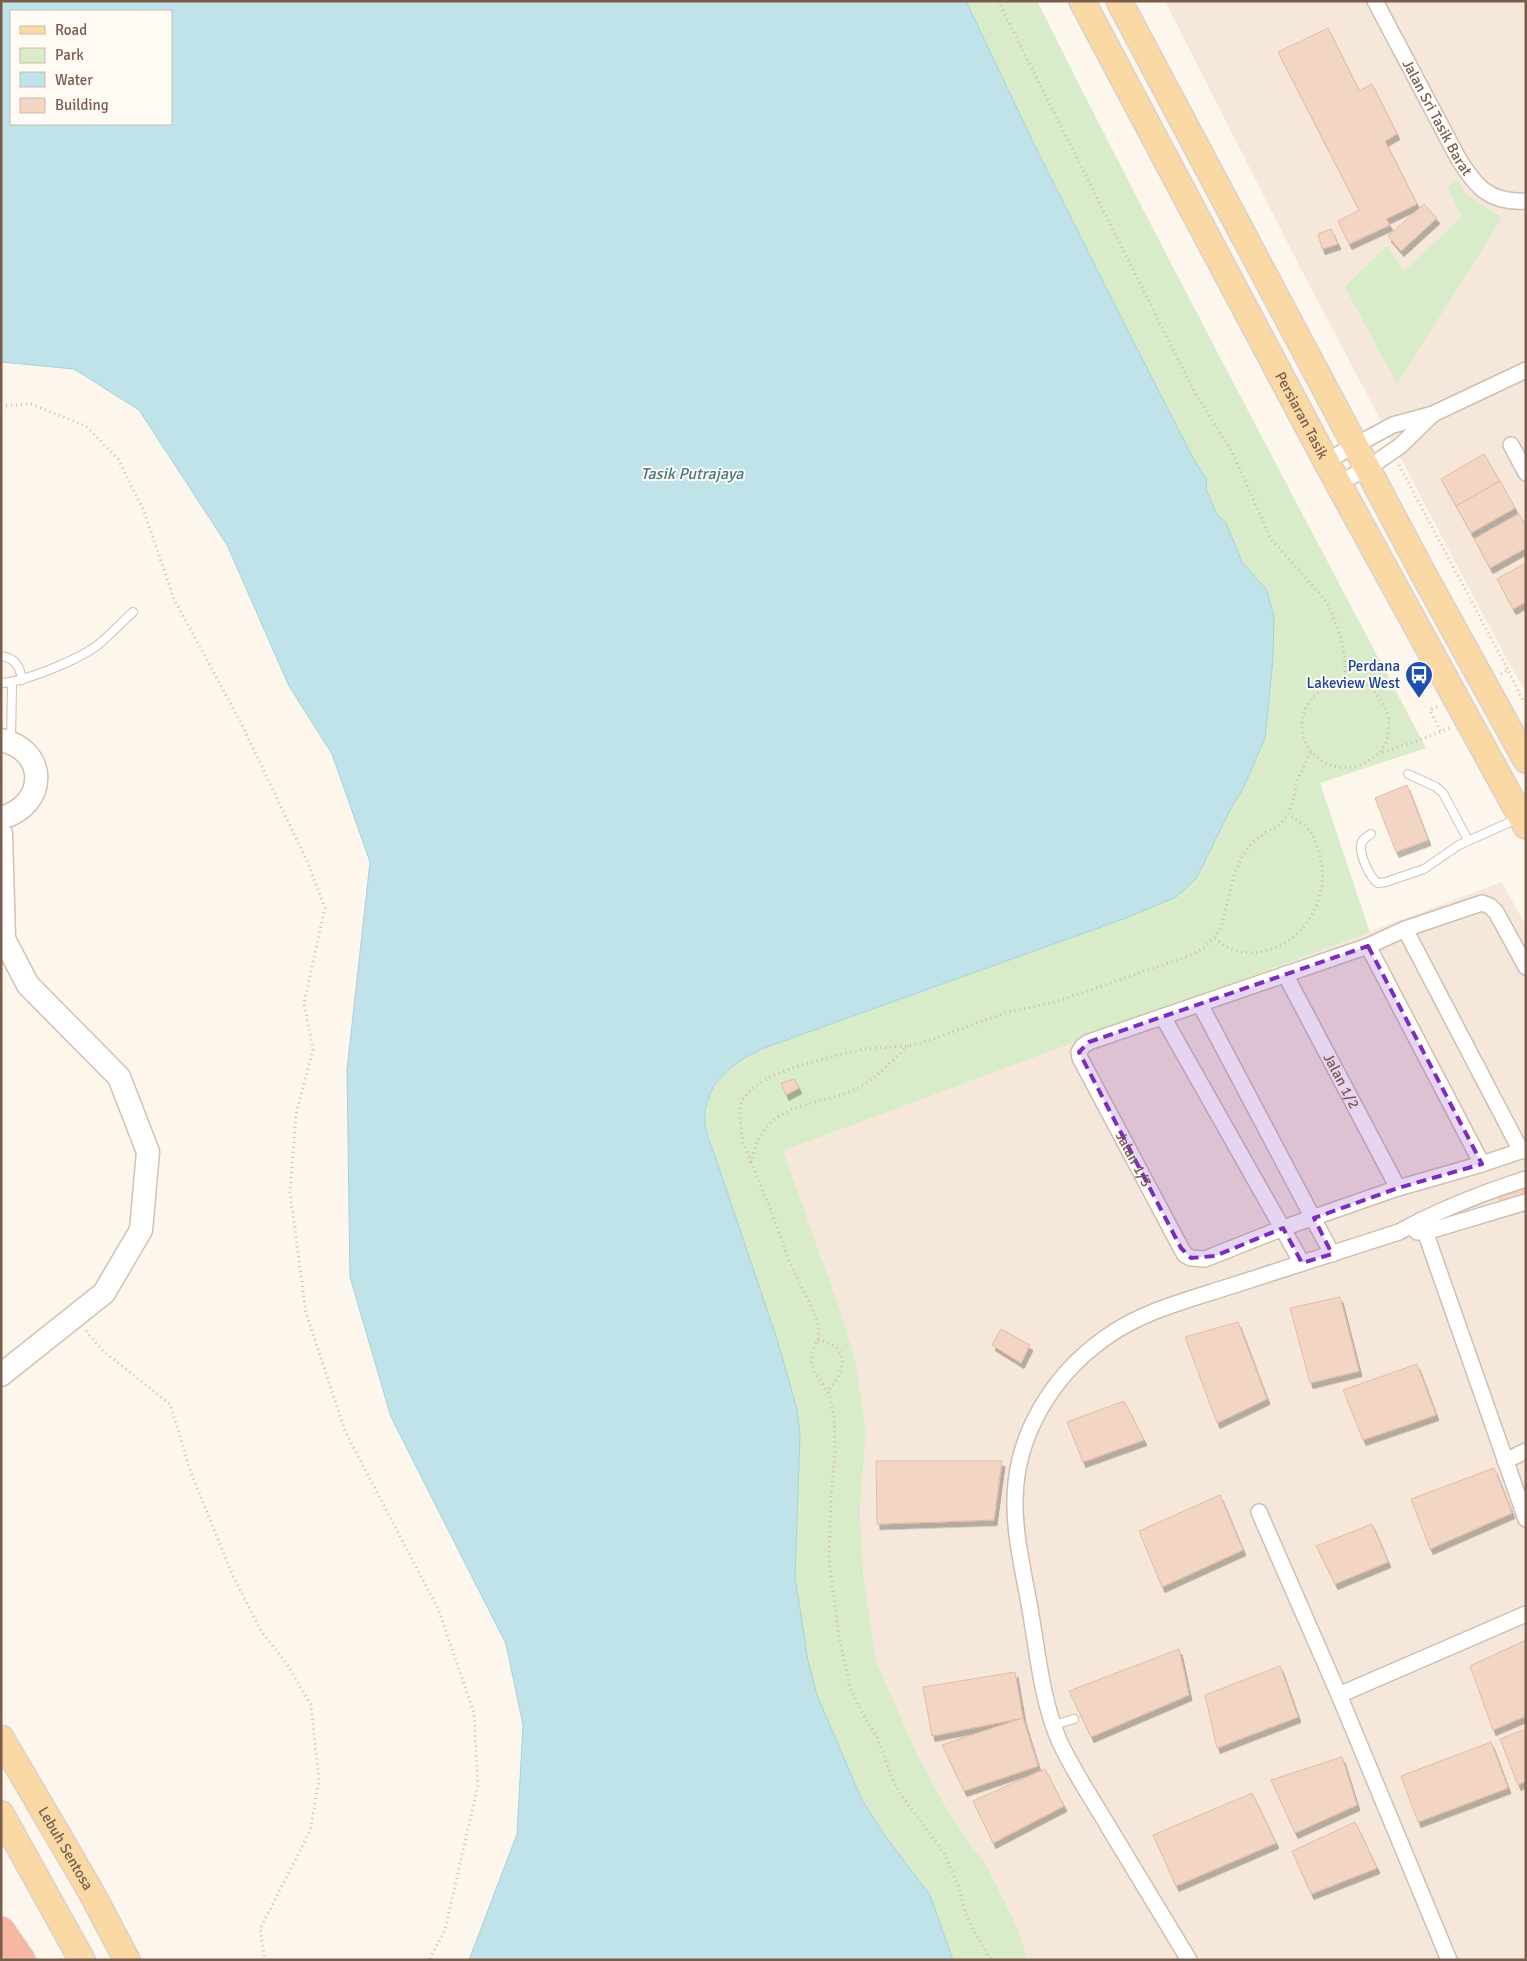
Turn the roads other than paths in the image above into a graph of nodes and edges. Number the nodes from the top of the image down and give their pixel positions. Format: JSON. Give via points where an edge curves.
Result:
{"nodes":[{"id":1,"x":1082,"y":1,"type":"edge"},
{"id":2,"x":1119,"y":1,"type":"edge"},
{"id":3,"x":1375,"y":1,"type":"edge"},
{"id":4,"x":1526,"y":201,"type":"edge"},
{"id":5,"x":1526,"y":370,"type":"edge"},
{"id":6,"x":1433,"y":414,"type":"junction"},
{"id":7,"x":1356,"y":445,"type":"junction"},
{"id":8,"x":1511,"y":445,"type":"dead end"},
{"id":9,"x":1326,"y":461,"type":"junction"},
{"id":10,"x":1368,"y":468,"type":"junction"},
{"id":11,"x":1526,"y":473,"type":"edge"},
{"id":12,"x":1338,"y":483,"type":"junction"},
{"id":13,"x":134,"y":612,"type":"dead end"},
{"id":14,"x":1,"y":656,"type":"edge"},
{"id":15,"x":22,"y":680,"type":"junction"},
{"id":16,"x":1,"y":683,"type":"edge"},
{"id":17,"x":12,"y":683,"type":"junction"},
{"id":18,"x":6,"y":741,"type":"edge"},
{"id":19,"x":1526,"y":760,"type":"edge"},
{"id":20,"x":1408,"y":774,"type":"dead end"},
{"id":21,"x":1,"y":818,"type":"edge"},
{"id":22,"x":1523,"y":822,"type":"edge"},
{"id":23,"x":1,"y":834,"type":"edge"},
{"id":24,"x":1371,"y":834,"type":"dead end"},
{"id":25,"x":1468,"y":840,"type":"junction"},
{"id":26,"x":1405,"y":930,"type":"junction"},
{"id":27,"x":1368,"y":946,"type":"junction"},
{"id":28,"x":1526,"y":967,"type":"edge"},
{"id":29,"x":1284,"y":974,"type":"junction"},
{"id":30,"x":1200,"y":1004,"type":"junction"},
{"id":31,"x":1163,"y":1017,"type":"junction"},
{"id":32,"x":1523,"y":1150,"type":"edge"},
{"id":33,"x":1482,"y":1164,"type":"junction"},
{"id":34,"x":1526,"y":1180,"type":"edge"},
{"id":35,"x":1398,"y":1188,"type":"junction"},
{"id":36,"x":1464,"y":1202,"type":"junction"},
{"id":37,"x":1526,"y":1202,"type":"edge"},
{"id":38,"x":1314,"y":1218,"type":"junction"},
{"id":39,"x":1470,"y":1219,"type":"junction"},
{"id":40,"x":1423,"y":1226,"type":"junction"},
{"id":41,"x":1283,"y":1228,"type":"junction"},
{"id":42,"x":1332,"y":1254,"type":"junction"},
{"id":43,"x":1302,"y":1263,"type":"junction"},
{"id":44,"x":1,"y":1375,"type":"edge"},
{"id":45,"x":1526,"y":1451,"type":"edge"},
{"id":46,"x":1505,"y":1461,"type":"junction"},
{"id":47,"x":1259,"y":1512,"type":"dead end"},
{"id":48,"x":1526,"y":1519,"type":"edge"},
{"id":49,"x":1526,"y":1614,"type":"edge"},
{"id":50,"x":1339,"y":1695,"type":"junction"},
{"id":51,"x":1074,"y":1719,"type":"dead end"},
{"id":52,"x":1054,"y":1725,"type":"junction"},
{"id":53,"x":1,"y":1738,"type":"edge"},
{"id":54,"x":1,"y":1814,"type":"edge"},
{"id":55,"x":1,"y":1931,"type":"edge"},
{"id":56,"x":21,"y":1960,"type":"edge"},
{"id":57,"x":82,"y":1960,"type":"edge"},
{"id":58,"x":127,"y":1960,"type":"edge"},
{"id":59,"x":1189,"y":1960,"type":"edge"},
{"id":60,"x":1449,"y":1960,"type":"edge"}],
"edges":[{"from":1,"to":9,"type":"main road","name":"Persiaran Tasik"},
{"from":2,"to":7,"type":"main road"},
{"from":3,"to":4,"type":"street","name":"Jalan Sri Tasik Barat","via":[[1470,176],[1482,190],[1496,198]]},
{"from":5,"to":6,"type":"street"},
{"from":6,"to":7,"type":"street","via":[[1393,425]]},
{"from":6,"to":10,"type":"street","via":[[1400,446]]},
{"from":7,"to":9,"type":"street"},
{"from":7,"to":10,"type":"main road"},
{"from":8,"to":11,"type":"street"},
{"from":9,"to":12,"type":"main road","name":"Persiaran Tasik"},
{"from":10,"to":12,"type":"street"},
{"from":10,"to":19,"type":"main road"},
{"from":12,"to":22,"type":"main road","name":"Persiaran Tasik"},
{"from":13,"to":15,"type":"lane","via":[[98,645],[52,669]]},
{"from":14,"to":15,"type":"lane","via":[[16,661]]},
{"from":15,"to":17,"type":"lane"},
{"from":16,"to":17,"type":"lane"},
{"from":17,"to":18,"type":"lane"},
{"from":18,"to":21,"type":"street","via":[[22,749],[31,759],[36,771],[36,784],[24,807]]},
{"from":20,"to":25,"type":"lane","via":[[1443,793]]},
{"from":22,"to":25,"type":"lane"},
{"from":23,"to":44,"type":"street","via":[[4,939],[28,985],[119,1077],[148,1152],[140,1230],[104,1293]]},
{"from":24,"to":25,"type":"lane","via":[[1360,845],[1368,871],[1378,883],[1424,869]]},
{"from":26,"to":27,"type":"street"},
{"from":26,"to":28,"type":"street","via":[[1482,903],[1496,912]]},
{"from":26,"to":32,"type":"street"},
{"from":27,"to":29,"type":"street"},
{"from":27,"to":33,"type":"street"},
{"from":29,"to":30,"type":"street"},
{"from":29,"to":35,"type":"street","name":"Jalan 1/2"},
{"from":30,"to":31,"type":"street"},
{"from":30,"to":38,"type":"street"},
{"from":31,"to":41,"type":"street"},
{"from":31,"to":41,"type":"street","name":"Jalan 1/3","via":[[1089,1042],[1079,1052],[1181,1248],[1191,1258],[1206,1259]]},
{"from":32,"to":33,"type":"street"},
{"from":33,"to":35,"type":"street"},
{"from":34,"to":36,"type":"street"},
{"from":35,"to":38,"type":"street"},
{"from":36,"to":39,"type":"street"},
{"from":36,"to":40,"type":"street"},
{"from":37,"to":39,"type":"street"},
{"from":38,"to":41,"type":"street"},
{"from":38,"to":42,"type":"street"},
{"from":39,"to":40,"type":"street"},
{"from":40,"to":42,"type":"street"},
{"from":40,"to":46,"type":"street"},
{"from":41,"to":43,"type":"street"},
{"from":42,"to":43,"type":"street"},
{"from":43,"to":52,"type":"street","via":[[1134,1320],[1076,1360],[1050,1392],[1035,1419],[1020,1458],[1015,1500],[1042,1680]]},
{"from":45,"to":46,"type":"street"},
{"from":46,"to":48,"type":"street"},
{"from":47,"to":50,"type":"street"},
{"from":49,"to":50,"type":"street"},
{"from":50,"to":60,"type":"street"},
{"from":51,"to":52,"type":"lane"},
{"from":52,"to":59,"type":"street","via":[[1090,1797]]},
{"from":53,"to":58,"type":"main road","name":"Lebuh Sentosa"},
{"from":54,"to":57,"type":"main road"},
{"from":55,"to":56,"type":"highway"}]}
